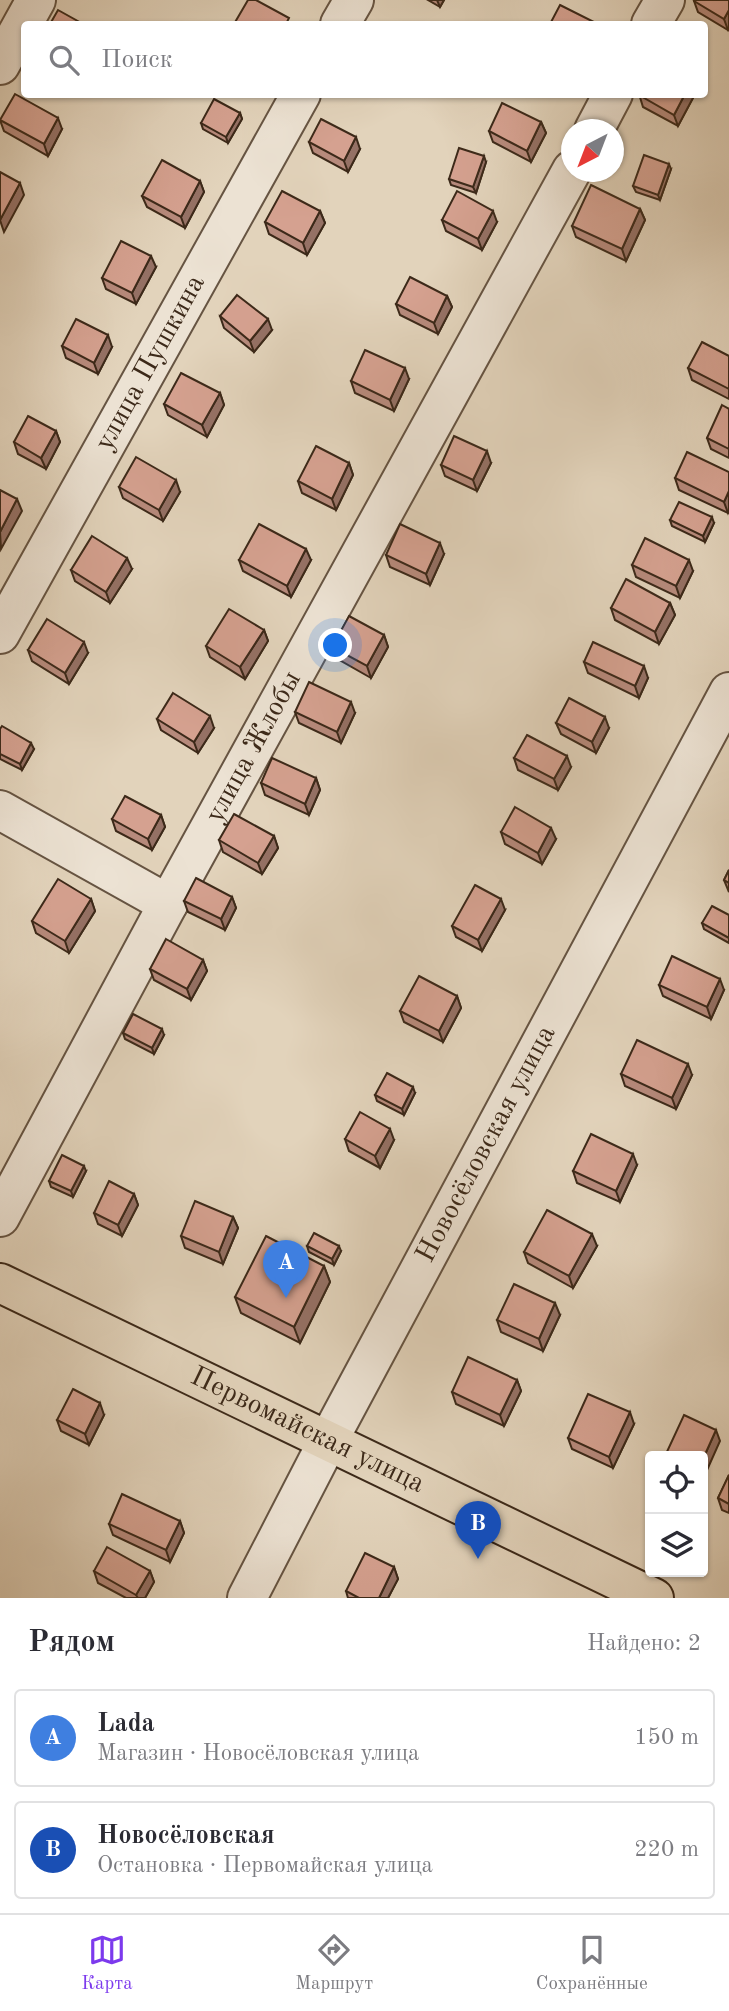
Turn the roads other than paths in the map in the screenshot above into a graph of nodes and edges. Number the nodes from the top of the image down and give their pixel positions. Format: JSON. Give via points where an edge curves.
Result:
{"nodes":[{"id":1,"x":36,"y":0,"type":"edge"},
{"id":2,"x":354,"y":0,"type":"edge"},
{"id":3,"x":665,"y":0,"type":"edge"},
{"id":4,"x":24,"y":21,"type":"edge"},
{"id":5,"x":342,"y":21,"type":"edge"},
{"id":6,"x":653,"y":21,"type":"edge"},
{"id":7,"x":21,"y":27,"type":"edge"},
{"id":8,"x":0,"y":65,"type":"edge"},
{"id":9,"x":299,"y":98,"type":"edge"},
{"id":10,"x":611,"y":98,"type":"edge"},
{"id":11,"x":600,"y":119,"type":"edge"},
{"id":12,"x":565,"y":182,"type":"edge"},
{"id":13,"x":0,"y":634,"type":"edge"},
{"id":14,"x":729,"y":692,"type":"edge"},
{"id":15,"x":0,"y":810,"type":"edge"},
{"id":16,"x":168,"y":904,"type":"junction"},
{"id":17,"x":0,"y":1217,"type":"edge"},
{"id":18,"x":0,"y":1283,"type":"edge"},
{"id":19,"x":328,"y":1441,"type":"junction"},
{"id":20,"x":247,"y":1598,"type":"edge"},
{"id":21,"x":654,"y":1598,"type":"edge"}],
"edges":[{"from":1,"to":4,"type":"street"},
{"from":2,"to":5,"type":"street"},
{"from":3,"to":6,"type":"street"},
{"from":7,"to":8,"type":"street"},
{"from":9,"to":13,"type":"street","name":"улица Пушкина"},
{"from":10,"to":11,"type":"street"},
{"from":12,"to":16,"type":"street","name":"улица Жлобы"},
{"from":14,"to":19,"type":"street","name":"Новосёловская улица"},
{"from":15,"to":16,"type":"street"},
{"from":16,"to":17,"type":"street","name":"улица Жлобы"},
{"from":18,"to":19,"type":"main road","name":"Первомайская улица"},
{"from":19,"to":20,"type":"street","name":"Новосёловская улица"},
{"from":19,"to":21,"type":"main road","name":"Первомайская улица"}]}
